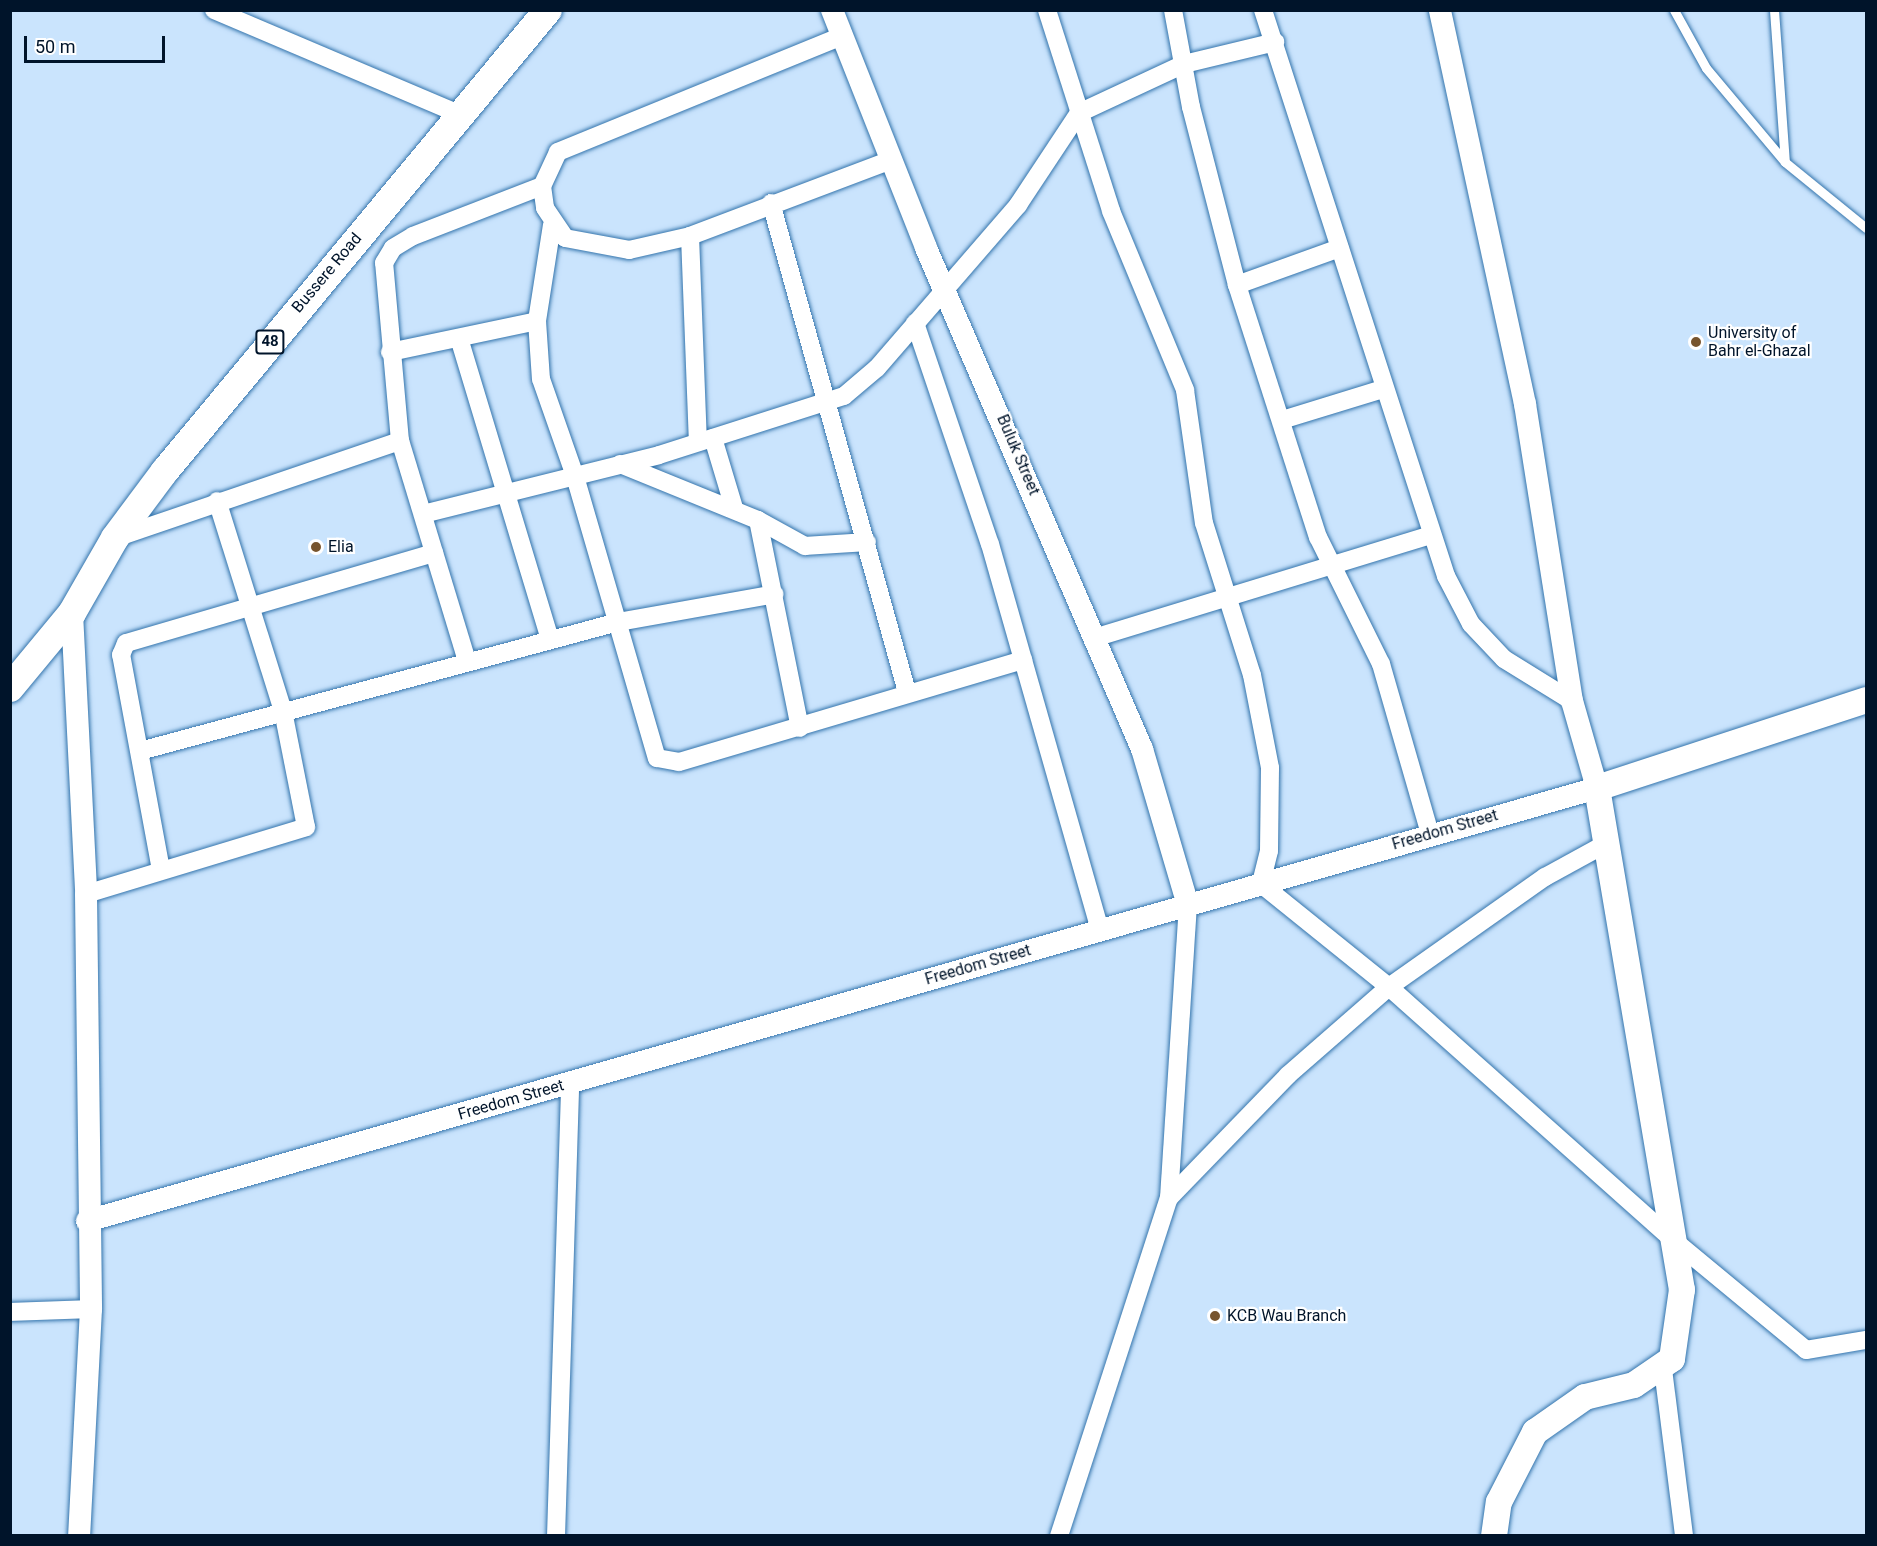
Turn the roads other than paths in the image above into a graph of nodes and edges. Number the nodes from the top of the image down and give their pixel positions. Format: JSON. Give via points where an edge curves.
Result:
{"nodes":[{"id":1,"x":214,"y":10,"type":"edge"},
{"id":2,"x":548,"y":10,"type":"edge"},
{"id":3,"x":832,"y":10,"type":"edge"},
{"id":4,"x":1047,"y":10,"type":"edge"},
{"id":5,"x":1173,"y":10,"type":"edge"},
{"id":6,"x":1263,"y":10,"type":"edge"},
{"id":7,"x":1440,"y":10,"type":"edge"},
{"id":8,"x":1674,"y":10,"type":"edge"},
{"id":9,"x":1774,"y":10,"type":"edge"},
{"id":10,"x":842,"y":36,"type":"junction"},
{"id":11,"x":1275,"y":42,"type":"junction"},
{"id":12,"x":1184,"y":64,"type":"junction"},
{"id":13,"x":1079,"y":113,"type":"junction"},
{"id":14,"x":459,"y":114,"type":"junction"},
{"id":15,"x":891,"y":160,"type":"junction"},
{"id":16,"x":1785,"y":162,"type":"junction"},
{"id":17,"x":542,"y":186,"type":"junction"},
{"id":18,"x":771,"y":203,"type":"junction"},
{"id":19,"x":552,"y":225,"type":"junction"},
{"id":20,"x":1866,"y":228,"type":"edge"},
{"id":21,"x":690,"y":236,"type":"junction"},
{"id":22,"x":1340,"y":248,"type":"junction"},
{"id":23,"x":1237,"y":285,"type":"junction"},
{"id":24,"x":945,"y":289,"type":"junction"},
{"id":25,"x":537,"y":321,"type":"junction"},
{"id":26,"x":915,"y":323,"type":"junction"},
{"id":27,"x":459,"y":338,"type":"junction"},
{"id":28,"x":390,"y":352,"type":"junction"},
{"id":29,"x":1383,"y":389,"type":"junction"},
{"id":30,"x":828,"y":402,"type":"junction"},
{"id":31,"x":1282,"y":420,"type":"junction"},
{"id":32,"x":705,"y":440,"type":"junction"},
{"id":33,"x":400,"y":441,"type":"junction"},
{"id":34,"x":620,"y":464,"type":"junction"},
{"id":35,"x":574,"y":473,"type":"junction"},
{"id":36,"x":503,"y":490,"type":"junction"},
{"id":37,"x":217,"y":501,"type":"junction"},
{"id":38,"x":734,"y":508,"type":"junction"},
{"id":39,"x":423,"y":514,"type":"junction"},
{"id":40,"x":758,"y":520,"type":"junction"},
{"id":41,"x":1430,"y":535,"type":"junction"},
{"id":42,"x":115,"y":538,"type":"junction"},
{"id":43,"x":867,"y":542,"type":"junction"},
{"id":44,"x":434,"y":553,"type":"junction"},
{"id":45,"x":1331,"y":567,"type":"junction"},
{"id":46,"x":775,"y":594,"type":"junction"},
{"id":47,"x":1227,"y":600,"type":"junction"},
{"id":48,"x":252,"y":605,"type":"junction"},
{"id":49,"x":72,"y":613,"type":"junction"},
{"id":50,"x":618,"y":622,"type":"junction"},
{"id":51,"x":1094,"y":638,"type":"junction"},
{"id":52,"x":550,"y":640,"type":"junction"},
{"id":53,"x":1023,"y":660,"type":"junction"},
{"id":54,"x":467,"y":662,"type":"junction"},
{"id":55,"x":10,"y":688,"type":"edge"},
{"id":56,"x":908,"y":692,"type":"junction"},
{"id":57,"x":1866,"y":700,"type":"edge"},
{"id":58,"x":1572,"y":701,"type":"junction"},
{"id":59,"x":283,"y":711,"type":"junction"},
{"id":60,"x":800,"y":728,"type":"junction"},
{"id":61,"x":141,"y":751,"type":"junction"},
{"id":62,"x":1597,"y":788,"type":"junction"},
{"id":63,"x":1430,"y":834,"type":"junction"},
{"id":64,"x":1609,"y":842,"type":"junction"},
{"id":65,"x":161,"y":870,"type":"junction"},
{"id":66,"x":1261,"y":884,"type":"junction"},
{"id":67,"x":86,"y":894,"type":"junction"},
{"id":68,"x":1188,"y":905,"type":"junction"},
{"id":69,"x":1100,"y":930,"type":"junction"},
{"id":70,"x":1389,"y":987,"type":"junction"},
{"id":71,"x":570,"y":1083,"type":"junction"},
{"id":72,"x":1169,"y":1198,"type":"junction"},
{"id":73,"x":87,"y":1221,"type":"junction"},
{"id":74,"x":1672,"y":1239,"type":"junction"},
{"id":75,"x":90,"y":1309,"type":"junction"},
{"id":76,"x":10,"y":1312,"type":"edge"},
{"id":77,"x":1866,"y":1340,"type":"edge"},
{"id":78,"x":1663,"y":1369,"type":"junction"},
{"id":79,"x":79,"y":1536,"type":"edge"},
{"id":80,"x":556,"y":1536,"type":"edge"},
{"id":81,"x":1059,"y":1536,"type":"edge"},
{"id":82,"x":1494,"y":1536,"type":"edge"},
{"id":83,"x":1684,"y":1536,"type":"edge"}],
"edges":[{"from":1,"to":14,"type":"street"},
{"from":2,"to":14,"type":"main road","name":"Bussere Road","number":"48"},
{"from":3,"to":10,"type":"street","name":"Buluk Street"},
{"from":4,"to":13,"type":"street"},
{"from":5,"to":12,"type":"street"},
{"from":6,"to":11,"type":"street"},
{"from":7,"to":58,"type":"street","via":[[1525,404]]},
{"from":8,"to":16,"type":"lane","via":[[1706,68]]},
{"from":9,"to":16,"type":"lane"},
{"from":10,"to":15,"type":"street","name":"Buluk Street"},
{"from":10,"to":17,"type":"street","via":[[558,152]]},
{"from":11,"to":12,"type":"street"},
{"from":11,"to":22,"type":"street"},
{"from":12,"to":13,"type":"street"},
{"from":12,"to":23,"type":"street"},
{"from":13,"to":24,"type":"street","via":[[1039,179]]},
{"from":13,"to":47,"type":"street","via":[[1111,211],[1185,390],[1204,523]]},
{"from":14,"to":42,"type":"main road","name":"Bussere Road","number":"48","via":[[220,402]]},
{"from":15,"to":18,"type":"street"},
{"from":15,"to":24,"type":"street","name":"Buluk Street"},
{"from":16,"to":20,"type":"lane"},
{"from":17,"to":19,"type":"street"},
{"from":17,"to":28,"type":"street","via":[[393,248],[384,263]]},
{"from":18,"to":21,"type":"street"},
{"from":18,"to":30,"type":"street"},
{"from":19,"to":21,"type":"street","via":[[565,238],[609,250]]},
{"from":19,"to":25,"type":"street"},
{"from":21,"to":32,"type":"street"},
{"from":22,"to":23,"type":"street"},
{"from":22,"to":29,"type":"street"},
{"from":23,"to":31,"type":"street"},
{"from":24,"to":26,"type":"street"},
{"from":24,"to":51,"type":"street","name":"Buluk Street"},
{"from":25,"to":27,"type":"street"},
{"from":25,"to":35,"type":"street","via":[[541,379]]},
{"from":26,"to":30,"type":"street","via":[[859,386]]},
{"from":26,"to":53,"type":"street"},
{"from":27,"to":28,"type":"street"},
{"from":27,"to":36,"type":"street"},
{"from":28,"to":33,"type":"street"},
{"from":29,"to":31,"type":"street"},
{"from":29,"to":41,"type":"street"},
{"from":30,"to":32,"type":"street"},
{"from":30,"to":43,"type":"street"},
{"from":31,"to":45,"type":"street"},
{"from":32,"to":34,"type":"street"},
{"from":32,"to":38,"type":"street"},
{"from":33,"to":37,"type":"street"},
{"from":33,"to":39,"type":"street"},
{"from":34,"to":35,"type":"street"},
{"from":34,"to":38,"type":"street"},
{"from":35,"to":36,"type":"street"},
{"from":35,"to":50,"type":"street"},
{"from":36,"to":39,"type":"street"},
{"from":36,"to":52,"type":"street"},
{"from":37,"to":42,"type":"street"},
{"from":37,"to":48,"type":"street"},
{"from":38,"to":40,"type":"street"},
{"from":39,"to":44,"type":"street"},
{"from":40,"to":43,"type":"street","via":[[805,546]]},
{"from":40,"to":46,"type":"street"},
{"from":41,"to":45,"type":"street"},
{"from":41,"to":58,"type":"street","via":[[1471,624],[1504,659]]},
{"from":42,"to":49,"type":"main road","name":"Bussere Road","number":"48"},
{"from":43,"to":56,"type":"street"},
{"from":44,"to":48,"type":"street"},
{"from":44,"to":54,"type":"street"},
{"from":45,"to":47,"type":"street"},
{"from":45,"to":63,"type":"street","via":[[1381,664]]},
{"from":46,"to":50,"type":"street"},
{"from":46,"to":60,"type":"street"},
{"from":47,"to":51,"type":"street"},
{"from":47,"to":66,"type":"street","via":[[1252,675],[1270,768],[1269,851]]},
{"from":48,"to":59,"type":"street"},
{"from":48,"to":61,"type":"street","via":[[126,643],[122,655]]},
{"from":49,"to":55,"type":"main road","name":"Bussere Road","number":"48"},
{"from":49,"to":67,"type":"street"},
{"from":50,"to":52,"type":"street"},
{"from":50,"to":60,"type":"street","via":[[650,748],[657,758],[679,762]]},
{"from":51,"to":68,"type":"street","name":"Buluk Street","via":[[1166,816]]},
{"from":52,"to":54,"type":"street"},
{"from":53,"to":56,"type":"street"},
{"from":53,"to":69,"type":"street"},
{"from":54,"to":59,"type":"street"},
{"from":56,"to":60,"type":"street"},
{"from":57,"to":62,"type":"main road","name":"Freedom Street"},
{"from":58,"to":62,"type":"street"},
{"from":59,"to":61,"type":"street"},
{"from":59,"to":65,"type":"street","via":[[306,827]]},
{"from":61,"to":65,"type":"street"},
{"from":62,"to":63,"type":"street","name":"Freedom Street"},
{"from":62,"to":64,"type":"main road"},
{"from":63,"to":66,"type":"street","name":"Freedom Street"},
{"from":64,"to":70,"type":"street","via":[[1545,877]]},
{"from":64,"to":74,"type":"main road"},
{"from":65,"to":67,"type":"street"},
{"from":66,"to":68,"type":"street","name":"Freedom Street"},
{"from":66,"to":70,"type":"street"},
{"from":67,"to":73,"type":"street"},
{"from":68,"to":69,"type":"street","name":"Freedom Street"},
{"from":68,"to":72,"type":"street"},
{"from":69,"to":71,"type":"street","name":"Freedom Street"},
{"from":70,"to":72,"type":"street","via":[[1288,1075]]},
{"from":70,"to":74,"type":"street"},
{"from":71,"to":73,"type":"street","name":"Freedom Street"},
{"from":71,"to":80,"type":"street"},
{"from":72,"to":81,"type":"street"},
{"from":73,"to":75,"type":"street"},
{"from":74,"to":77,"type":"street","via":[[1806,1350]]},
{"from":74,"to":78,"type":"main road","via":[[1682,1290],[1672,1359]]},
{"from":75,"to":76,"type":"street"},
{"from":75,"to":79,"type":"street"},
{"from":78,"to":82,"type":"main road","via":[[1634,1385],[1585,1396],[1535,1432],[1499,1502]]},
{"from":78,"to":83,"type":"street"}]}
